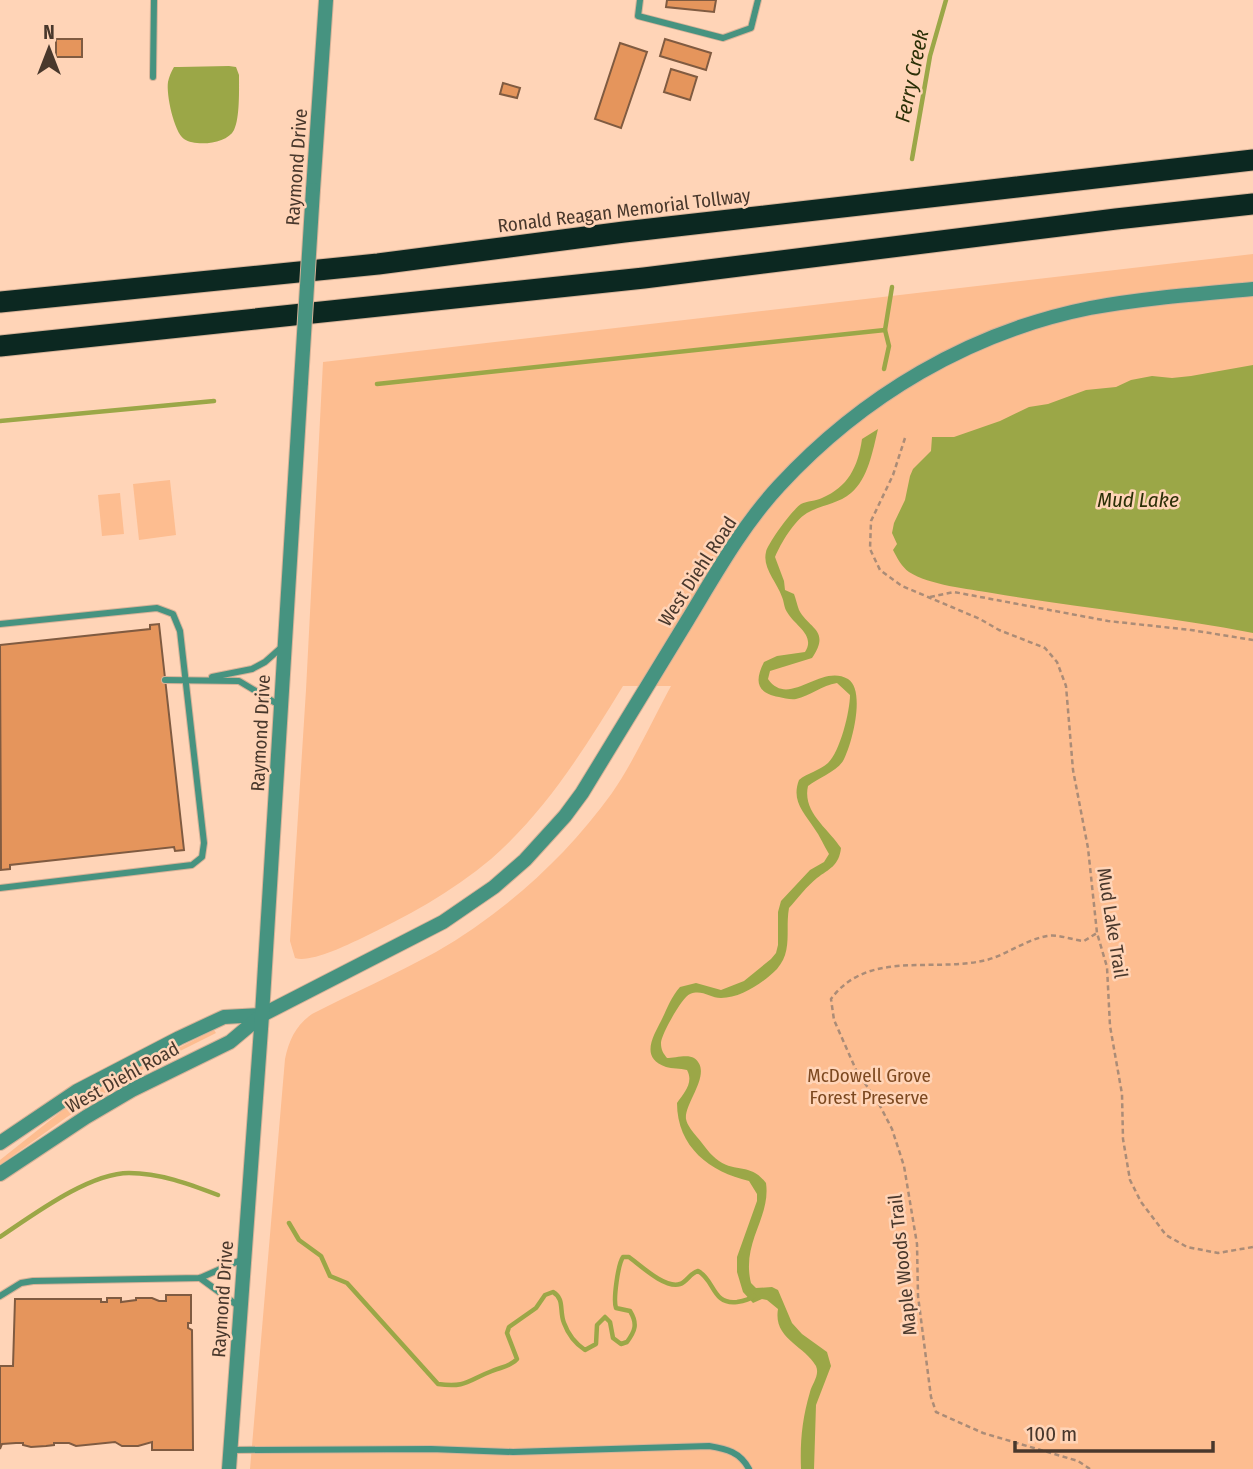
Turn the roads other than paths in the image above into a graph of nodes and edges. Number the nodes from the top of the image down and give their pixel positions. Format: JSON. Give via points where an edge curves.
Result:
{"nodes":[{"id":1,"x":153,"y":0,"type":"edge"},
{"id":2,"x":326,"y":0,"type":"edge"},
{"id":3,"x":640,"y":0,"type":"edge"},
{"id":4,"x":758,"y":0,"type":"edge"},
{"id":5,"x":153,"y":77,"type":"dead end"},
{"id":6,"x":1253,"y":160,"type":"edge"},
{"id":7,"x":1253,"y":204,"type":"edge"},
{"id":8,"x":1253,"y":289,"type":"edge"},
{"id":9,"x":0,"y":303,"type":"edge"},
{"id":10,"x":0,"y":346,"type":"edge"},
{"id":11,"x":0,"y":624,"type":"edge"},
{"id":12,"x":285,"y":645,"type":"junction"},
{"id":13,"x":166,"y":680,"type":"dead end"},
{"id":14,"x":186,"y":680,"type":"junction"},
{"id":15,"x":196,"y":680,"type":"junction"},
{"id":16,"x":281,"y":706,"type":"junction"},
{"id":17,"x":0,"y":888,"type":"edge"},
{"id":18,"x":262,"y":1015,"type":"junction"},
{"id":19,"x":0,"y":1143,"type":"edge"},
{"id":20,"x":0,"y":1174,"type":"edge"},
{"id":21,"x":244,"y":1258,"type":"junction"},
{"id":22,"x":200,"y":1278,"type":"junction"},
{"id":23,"x":0,"y":1296,"type":"edge"},
{"id":24,"x":241,"y":1308,"type":"junction"},
{"id":25,"x":230,"y":1450,"type":"junction"},
{"id":26,"x":229,"y":1469,"type":"edge"},
{"id":27,"x":749,"y":1469,"type":"edge"}],
"edges":[{"from":1,"to":5,"type":"lane"},
{"from":2,"to":12,"type":"street","name":"Raymond Drive","bridge":true},
{"from":3,"to":4,"type":"lane","via":[[639,16],[723,38],[751,28]]},
{"from":6,"to":9,"type":"highway","name":"Ronald Reagan Memorial Tollway","via":[[378,264]]},
{"from":7,"to":10,"type":"highway","via":[[644,278]]},
{"from":8,"to":18,"type":"street","name":"West Diehl Road","via":[[1090,309],[1009,332],[950,355],[857,414],[777,487],[742,534],[582,793],[532,852],[494,887],[443,922]]},
{"from":11,"to":14,"type":"lane","via":[[157,608],[173,614],[180,631]]},
{"from":12,"to":15,"type":"lane","via":[[252,668]]},
{"from":12,"to":16,"type":"street","name":"Raymond Drive"},
{"from":13,"to":14,"type":"lane"},
{"from":14,"to":15,"type":"lane"},
{"from":14,"to":17,"type":"lane","via":[[202,856],[192,865]]},
{"from":15,"to":16,"type":"lane","via":[[239,681]]},
{"from":16,"to":18,"type":"street","name":"Raymond Drive"},
{"from":18,"to":19,"type":"street","name":"West Diehl Road","via":[[224,1017],[179,1038],[77,1091]]},
{"from":18,"to":20,"type":"street","name":"West Diehl Road","via":[[230,1042],[132,1090]]},
{"from":18,"to":21,"type":"street","name":"Raymond Drive"},
{"from":21,"to":22,"type":"lane"},
{"from":21,"to":24,"type":"street","name":"Raymond Drive"},
{"from":22,"to":23,"type":"lane","via":[[33,1281]]},
{"from":22,"to":24,"type":"lane"},
{"from":24,"to":25,"type":"street","name":"Raymond Drive"},
{"from":25,"to":26,"type":"street","name":"Raymond Drive"},
{"from":25,"to":27,"type":"lane","via":[[513,1452],[709,1447],[730,1450],[744,1459]]}]}
